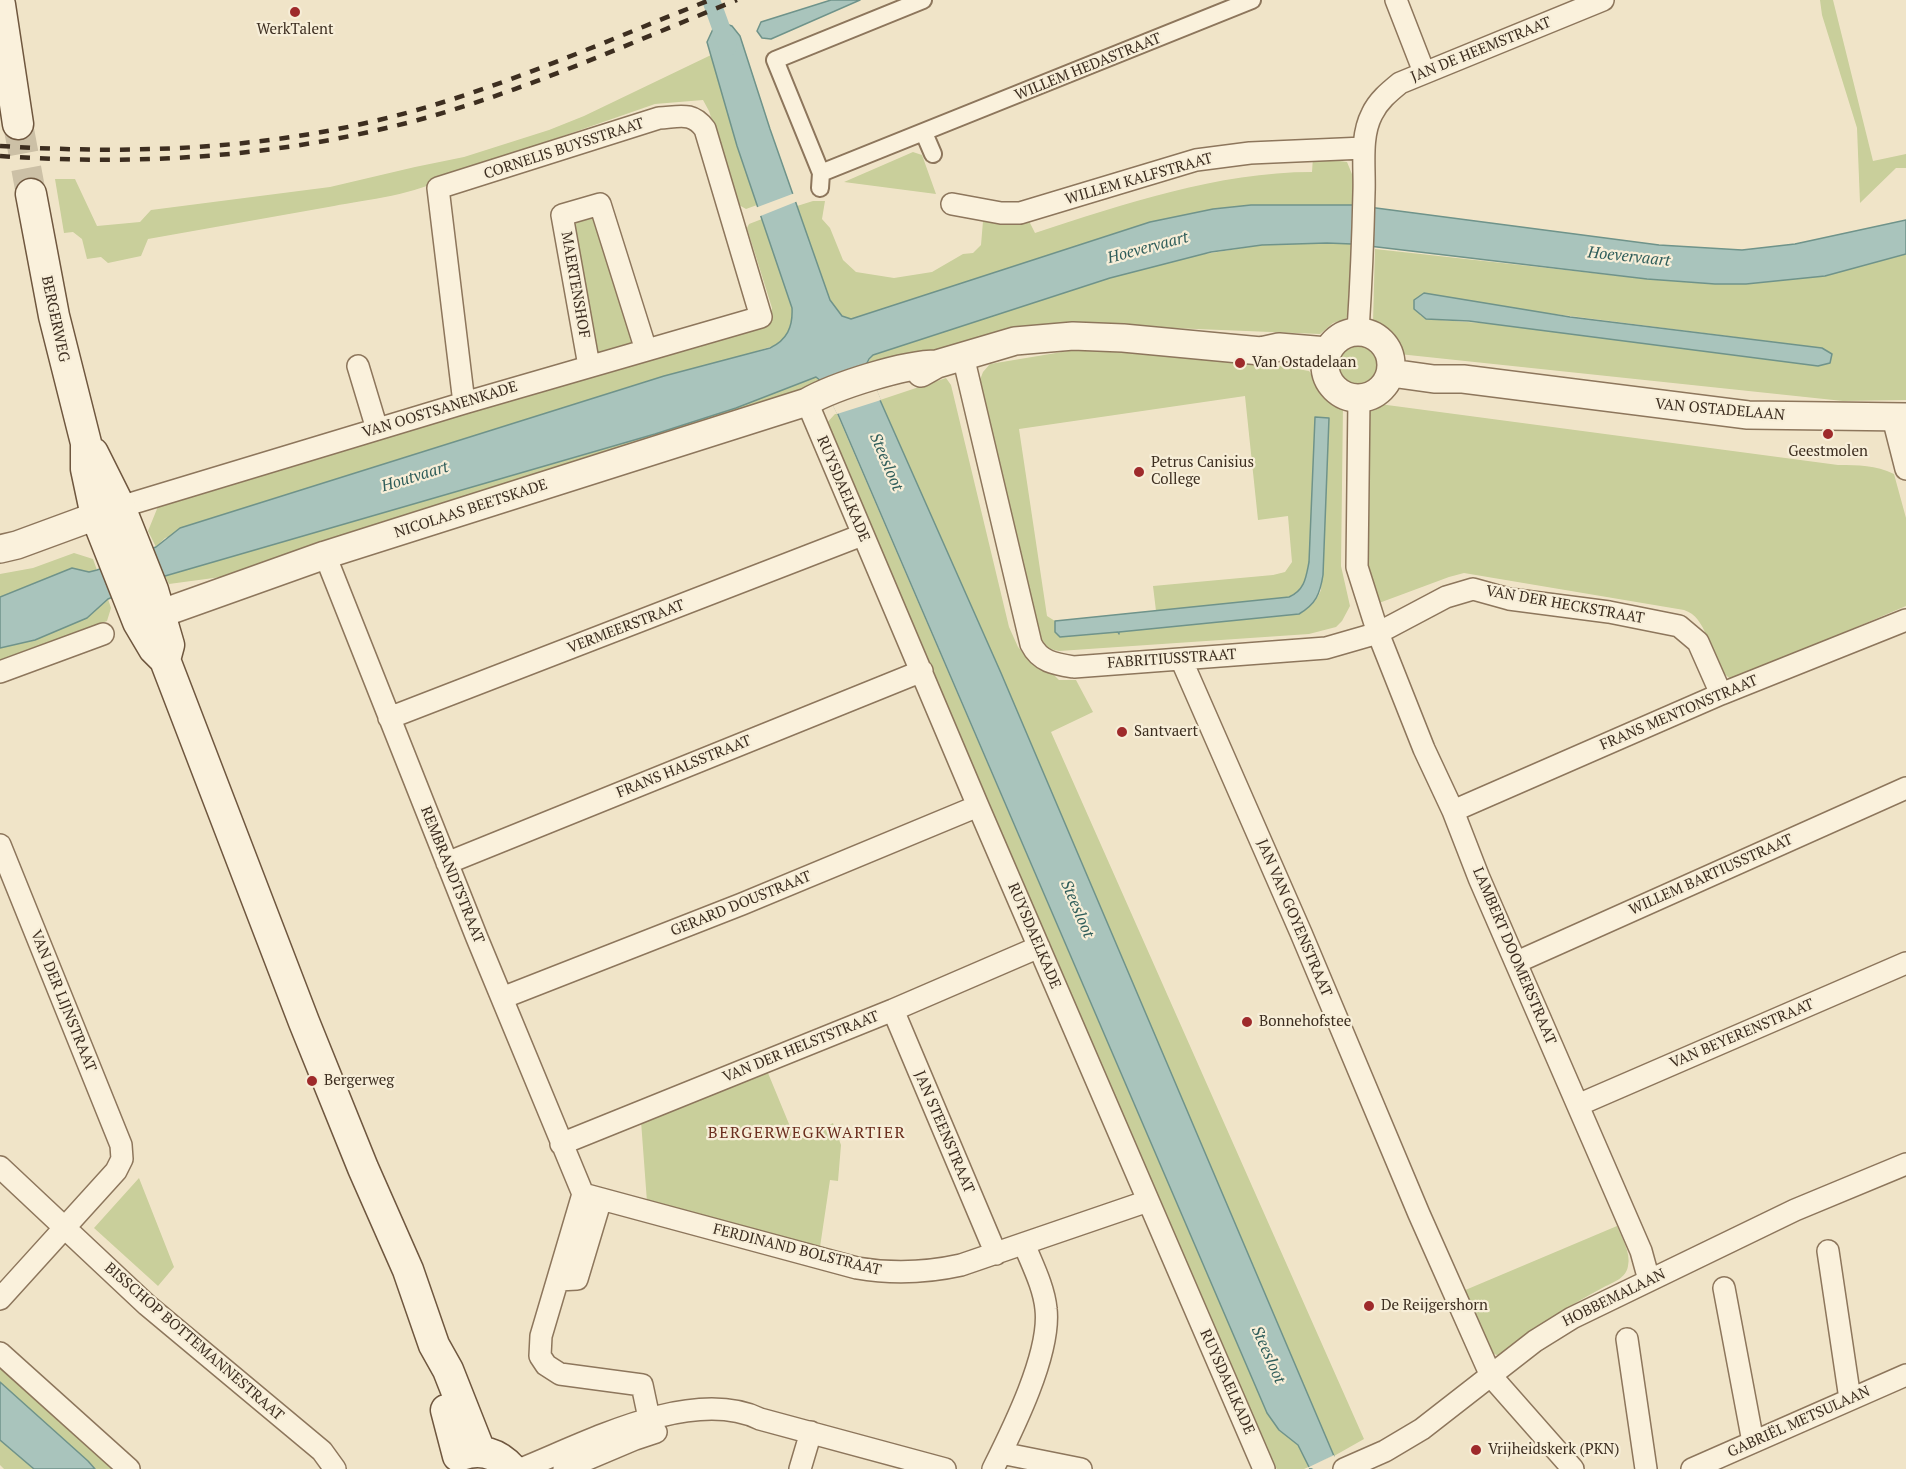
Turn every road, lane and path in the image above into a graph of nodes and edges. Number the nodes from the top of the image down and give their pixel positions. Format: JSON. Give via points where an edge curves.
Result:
{"nodes":[{"id":1,"x":923,"y":0,"type":"edge"},
{"id":2,"x":1252,"y":0,"type":"edge"},
{"id":3,"x":1396,"y":0,"type":"edge"},
{"id":4,"x":1603,"y":0,"type":"edge"},
{"id":5,"x":0,"y":5,"type":"edge"},
{"id":6,"x":1424,"y":72,"type":"junction"},
{"id":7,"x":18,"y":124,"type":"tunnel mouth"},
{"id":8,"x":924,"y":133,"type":"junction"},
{"id":9,"x":1364,"y":148,"type":"junction"},
{"id":10,"x":933,"y":154,"type":"dead end"},
{"id":11,"x":31,"y":194,"type":"tunnel mouth"},
{"id":12,"x":952,"y":204,"type":"dead end"},
{"id":13,"x":761,"y":317,"type":"joint"},
{"id":14,"x":1358,"y":331,"type":"junction"},
{"id":15,"x":646,"y":350,"type":"junction"},
{"id":16,"x":963,"y":356,"type":"junction"},
{"id":17,"x":1326,"y":358,"type":"junction"},
{"id":18,"x":358,"y":366,"type":"dead end"},
{"id":19,"x":589,"y":366,"type":"junction"},
{"id":20,"x":1391,"y":367,"type":"junction"},
{"id":21,"x":821,"y":398,"type":"junction"},
{"id":22,"x":1359,"y":398,"type":"junction"},
{"id":23,"x":464,"y":403,"type":"junction"},
{"id":24,"x":1899,"y":418,"type":"edge"},
{"id":25,"x":377,"y":429,"type":"junction"},
{"id":26,"x":1906,"y":469,"type":"edge"},
{"id":27,"x":108,"y":512,"type":"junction"},
{"id":28,"x":862,"y":535,"type":"junction"},
{"id":29,"x":0,"y":549,"type":"edge"},
{"id":30,"x":325,"y":555,"type":"junction"},
{"id":31,"x":149,"y":617,"type":"junction"},
{"id":32,"x":1906,"y":620,"type":"edge"},
{"id":33,"x":1378,"y":633,"type":"junction"},
{"id":34,"x":103,"y":634,"type":"dead end"},
{"id":35,"x":1181,"y":659,"type":"junction"},
{"id":36,"x":922,"y":671,"type":"junction"},
{"id":37,"x":0,"y":672,"type":"edge"},
{"id":38,"x":1721,"y":694,"type":"junction"},
{"id":39,"x":389,"y":718,"type":"junction"},
{"id":40,"x":1906,"y":788,"type":"edge"},
{"id":41,"x":978,"y":806,"type":"junction"},
{"id":42,"x":1454,"y":810,"type":"junction"},
{"id":43,"x":0,"y":845,"type":"edge"},
{"id":44,"x":447,"y":863,"type":"junction"},
{"id":45,"x":1039,"y":947,"type":"junction"},
{"id":46,"x":1517,"y":962,"type":"junction"},
{"id":47,"x":1906,"y":963,"type":"edge"},
{"id":48,"x":502,"y":998,"type":"junction"},
{"id":49,"x":893,"y":1010,"type":"junction"},
{"id":50,"x":1578,"y":1105,"type":"junction"},
{"id":51,"x":561,"y":1144,"type":"junction"},
{"id":52,"x":1906,"y":1164,"type":"edge"},
{"id":53,"x":0,"y":1167,"type":"edge"},
{"id":54,"x":592,"y":1196,"type":"junction"},
{"id":55,"x":1148,"y":1201,"type":"junction"},
{"id":56,"x":65,"y":1228,"type":"junction"},
{"id":57,"x":1024,"y":1244,"type":"junction"},
{"id":58,"x":1828,"y":1251,"type":"dead end"},
{"id":59,"x":996,"y":1254,"type":"junction"},
{"id":60,"x":1649,"y":1280,"type":"junction"},
{"id":61,"x":1724,"y":1288,"type":"dead end"},
{"id":62,"x":0,"y":1299,"type":"edge"},
{"id":63,"x":1627,"y":1339,"type":"dead end"},
{"id":64,"x":0,"y":1353,"type":"edge"},
{"id":65,"x":1906,"y":1375,"type":"edge"},
{"id":66,"x":1491,"y":1376,"type":"junction"},
{"id":67,"x":1850,"y":1399,"type":"junction"},
{"id":68,"x":651,"y":1426,"type":"junction"},
{"id":69,"x":811,"y":1432,"type":"junction"},
{"id":70,"x":1753,"y":1442,"type":"junction"},
{"id":71,"x":461,"y":1459,"type":"edge"},
{"id":72,"x":997,"y":1461,"type":"edge"},
{"id":73,"x":129,"y":1469,"type":"edge"},
{"id":74,"x":335,"y":1469,"type":"edge"},
{"id":75,"x":512,"y":1469,"type":"edge"},
{"id":76,"x":521,"y":1469,"type":"edge"},
{"id":77,"x":564,"y":1469,"type":"edge"},
{"id":78,"x":800,"y":1469,"type":"edge"},
{"id":79,"x":945,"y":1469,"type":"edge"},
{"id":80,"x":1081,"y":1469,"type":"edge"},
{"id":81,"x":1264,"y":1469,"type":"edge"},
{"id":82,"x":1344,"y":1469,"type":"edge"},
{"id":83,"x":1573,"y":1469,"type":"edge"},
{"id":84,"x":1646,"y":1469,"type":"edge"},
{"id":85,"x":1692,"y":1469,"type":"edge"}],
"edges":[{"from":1,"to":8,"type":"street","name":"WILLEM HEDASTRAAT","via":[[775,60],[821,180]]},
{"from":2,"to":8,"type":"street","name":"WILLEM HEDASTRAAT"},
{"from":3,"to":6,"type":"street"},
{"from":4,"to":6,"type":"street","name":"JAN DE HEEMSTRAAT"},
{"from":5,"to":7,"type":"main road"},
{"from":6,"to":9,"type":"street","name":"JAN DE HEEMSTRAAT","via":[[1400,83],[1377,104]]},
{"from":8,"to":10,"type":"street"},
{"from":9,"to":12,"type":"street","name":"WILLEM KALFSTRAAT","via":[[1196,160],[1020,213]]},
{"from":9,"to":14,"type":"street","name":"JAN DE HEEMSTRAAT"},
{"from":11,"to":27,"type":"main road","name":"BERGERWEG","via":[[54,316]]},
{"from":13,"to":15,"type":"street","name":"VAN OOSTSANENKADE"},
{"from":13,"to":23,"type":"street","name":"CORNELIS BUYSSTRAAT","via":[[705,129],[690,116],[659,118],[438,188]]},
{"from":14,"to":17,"type":"street","via":[[1335,341]]},
{"from":14,"to":20,"type":"street","via":[[1380,340],[1388,350]]},
{"from":15,"to":19,"type":"street","name":"VAN OOSTSANENKADE"},
{"from":15,"to":19,"type":"street","name":"MAERTENSHOF","via":[[600,204],[562,215]]},
{"from":16,"to":17,"type":"street","via":[[1015,341],[1073,336],[1261,351],[1278,360]]},
{"from":16,"to":21,"type":"street","via":[[923,372]]},
{"from":16,"to":35,"type":"street","name":"FABRITIUSSTRAAT","via":[[1034,650],[1049,662],[1074,667]]},
{"from":17,"to":22,"type":"street","via":[[1331,385],[1348,397]]},
{"from":18,"to":25,"type":"street"},
{"from":19,"to":23,"type":"street","name":"VAN OOSTSANENKADE"},
{"from":20,"to":22,"type":"street","via":[[1379,391]]},
{"from":20,"to":24,"type":"street","name":"VAN OSTADELAAN","via":[[1434,380],[1463,379],[1748,416]]},
{"from":21,"to":28,"type":"street","name":"RUYSDAELKADE"},
{"from":21,"to":30,"type":"street","name":"NICOLAAS BEETSKADE"},
{"from":22,"to":33,"type":"street","via":[[1358,567]]},
{"from":23,"to":25,"type":"street","name":"VAN OOSTSANENKADE"},
{"from":24,"to":26,"type":"street"},
{"from":25,"to":27,"type":"street","name":"VAN OOSTSANENKADE"},
{"from":27,"to":29,"type":"street"},
{"from":27,"to":31,"type":"main road","name":"BERGERWEG"},
{"from":28,"to":36,"type":"street","name":"RUYSDAELKADE"},
{"from":28,"to":39,"type":"street","name":"VERMEERSTRAAT"},
{"from":30,"to":31,"type":"street","name":"NICOLAAS BEETSKADE"},
{"from":30,"to":39,"type":"street","name":"REMBRANDTSTRAAT"},
{"from":31,"to":71,"type":"main road","name":"BERGERWEG","via":[[169,645],[165,660],[304,1022],[408,1270],[434,1346],[448,1370]]},
{"from":32,"to":38,"type":"street","name":"FRANS MENTONSTRAAT"},
{"from":33,"to":35,"type":"street","name":"FABRITIUSSTRAAT","via":[[1326,648]]},
{"from":33,"to":38,"type":"street","name":"VAN DER HECKSTRAAT","via":[[1446,597],[1473,589],[1509,599],[1610,612],[1679,626],[1698,642]]},
{"from":33,"to":42,"type":"street","name":"LAMBERT DOOMERSTRAAT","via":[[1424,750]]},
{"from":34,"to":37,"type":"street"},
{"from":35,"to":66,"type":"street","name":"JAN VAN GOYENSTRAAT"},
{"from":36,"to":41,"type":"street","name":"RUYSDAELKADE"},
{"from":36,"to":44,"type":"street","name":"FRANS HALSSTRAAT"},
{"from":38,"to":42,"type":"street","name":"FRANS MENTONSTRAAT"},
{"from":39,"to":44,"type":"street","name":"REMBRANDTSTRAAT"},
{"from":40,"to":46,"type":"street","name":"WILLEM BARTIUSSTRAAT"},
{"from":41,"to":45,"type":"street","name":"RUYSDAELKADE"},
{"from":41,"to":48,"type":"street","name":"GERARD DOUSTRAAT"},
{"from":42,"to":46,"type":"street","name":"LAMBERT DOOMERSTRAAT"},
{"from":43,"to":56,"type":"street","name":"VAN DER LIJNSTRAAT","via":[[121,1145],[122,1159],[116,1171]]},
{"from":44,"to":48,"type":"street","name":"REMBRANDTSTRAAT"},
{"from":45,"to":49,"type":"street","name":"VAN DER HELSTSTRAAT"},
{"from":45,"to":55,"type":"street","name":"RUYSDAELKADE"},
{"from":46,"to":50,"type":"street","name":"LAMBERT DOOMERSTRAAT"},
{"from":47,"to":50,"type":"street","name":"VAN BEYERENSTRAAT"},
{"from":48,"to":51,"type":"street","name":"REMBRANDTSTRAAT"},
{"from":49,"to":51,"type":"street","name":"VAN DER HELSTSTRAAT"},
{"from":49,"to":59,"type":"street","name":"JAN STEENSTRAAT"},
{"from":50,"to":60,"type":"street","name":"LAMBERT DOOMERSTRAAT","via":[[1641,1251]]},
{"from":51,"to":54,"type":"street","name":"REMBRANDTSTRAAT"},
{"from":52,"to":60,"type":"street","name":"HOBBEMALAAN","via":[[1795,1210]]},
{"from":53,"to":56,"type":"street","name":"BISSCHOP BOTTEMANNESTRAAT"},
{"from":54,"to":59,"type":"street","name":"FERDINAND BOLSTRAAT","via":[[874,1271],[939,1269]]},
{"from":54,"to":68,"type":"street","via":[[558,1280],[541,1336],[540,1356],[560,1374],[642,1384]]},
{"from":55,"to":57,"type":"street","name":"FERDINAND BOLSTRAAT"},
{"from":55,"to":81,"type":"street","name":"RUYSDAELKADE"},
{"from":56,"to":62,"type":"street"},
{"from":56,"to":74,"type":"street","name":"BISSCHOP BOTTEMANNESTRAAT","via":[[147,1305],[322,1451]]},
{"from":57,"to":59,"type":"street","name":"FERDINAND BOLSTRAAT"},
{"from":57,"to":72,"type":"street","via":[[1046,1307],[1047,1321],[1037,1366]]},
{"from":58,"to":67,"type":"street"},
{"from":60,"to":66,"type":"street","name":"HOBBEMALAAN","via":[[1551,1330]]},
{"from":61,"to":70,"type":"street"},
{"from":63,"to":84,"type":"street"},
{"from":64,"to":73,"type":"street"},
{"from":65,"to":67,"type":"street","name":"GABRIËL METSULAAN"},
{"from":66,"to":82,"type":"street","name":"HOBBEMALAAN","via":[[1411,1436]]},
{"from":66,"to":83,"type":"street"},
{"from":67,"to":70,"type":"street","name":"GABRIËL METSULAAN"},
{"from":68,"to":69,"type":"street","via":[[760,1419]]},
{"from":68,"to":76,"type":"street","via":[[595,1438]]},
{"from":68,"to":77,"type":"street"},
{"from":69,"to":78,"type":"street"},
{"from":69,"to":79,"type":"street"},
{"from":70,"to":85,"type":"street","name":"GABRIËL METSULAAN"},
{"from":71,"to":75,"type":"main road","via":[[492,1454]]},
{"from":72,"to":80,"type":"street"}]}
